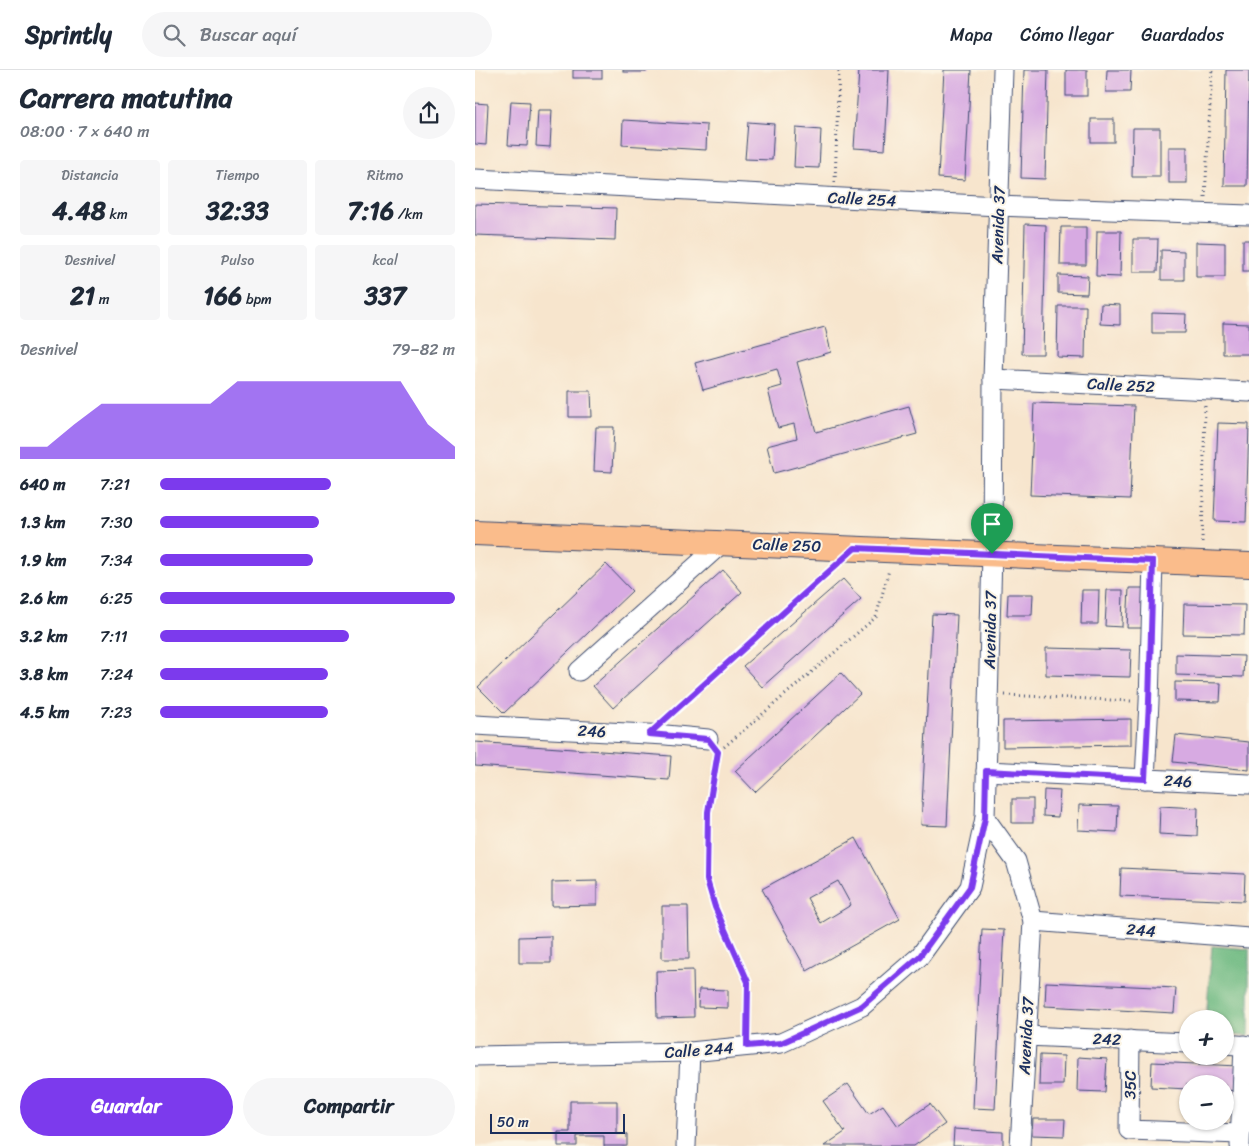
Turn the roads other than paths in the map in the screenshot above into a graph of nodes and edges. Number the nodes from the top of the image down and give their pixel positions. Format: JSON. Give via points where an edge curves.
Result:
{"nodes":[{"id":1,"x":1003,"y":70,"type":"edge"},
{"id":2,"x":475,"y":179,"type":"edge"},
{"id":3,"x":998,"y":206,"type":"junction"},
{"id":4,"x":1249,"y":215,"type":"edge"},
{"id":5,"x":993,"y":379,"type":"junction"},
{"id":6,"x":1249,"y":392,"type":"edge"},
{"id":7,"x":475,"y":533,"type":"edge"},
{"id":8,"x":722,"y":543,"type":"junction"},
{"id":9,"x":992,"y":554,"type":"junction"},
{"id":10,"x":1153,"y":561,"type":"junction"},
{"id":11,"x":1249,"y":565,"type":"edge"},
{"id":12,"x":579,"y":671,"type":"dead end"},
{"id":13,"x":475,"y":725,"type":"edge"},
{"id":14,"x":713,"y":745,"type":"road end"},
{"id":15,"x":986,"y":771,"type":"junction"},
{"id":16,"x":1145,"y":779,"type":"junction"},
{"id":17,"x":1249,"y":784,"type":"edge"},
{"id":18,"x":985,"y":818,"type":"junction"},
{"id":19,"x":1033,"y":921,"type":"junction"},
{"id":20,"x":1249,"y":938,"type":"edge"},
{"id":21,"x":1026,"y":1036,"type":"junction"},
{"id":22,"x":1130,"y":1040,"type":"junction"},
{"id":23,"x":1179,"y":1043,"type":"edge"},
{"id":24,"x":1246,"y":1045,"type":"edge"},
{"id":25,"x":690,"y":1052,"type":"junction"},
{"id":26,"x":475,"y":1056,"type":"edge"},
{"id":27,"x":1240,"y":1140,"type":"edge"},
{"id":28,"x":686,"y":1146,"type":"edge"},
{"id":29,"x":1020,"y":1146,"type":"edge"}],
"edges":[{"from":1,"to":3,"type":"street","name":"Avenida 37"},
{"from":2,"to":3,"type":"street","name":"Calle 254"},
{"from":3,"to":4,"type":"street","name":"Calle 254"},
{"from":3,"to":5,"type":"street","name":"Avenida 37"},
{"from":5,"to":6,"type":"street","name":"Calle 252"},
{"from":5,"to":9,"type":"street","name":"Avenida 37"},
{"from":7,"to":8,"type":"main road","name":"Calle 250"},
{"from":8,"to":9,"type":"main road","name":"Calle 250"},
{"from":8,"to":12,"type":"street"},
{"from":9,"to":10,"type":"main road","name":"Calle 250"},
{"from":9,"to":15,"type":"street","name":"Avenida 37"},
{"from":10,"to":11,"type":"main road","name":"Calle 250"},
{"from":10,"to":16,"type":"street"},
{"from":13,"to":14,"type":"street","name":"246","via":[[649,734]]},
{"from":15,"to":16,"type":"street","name":"246"},
{"from":15,"to":18,"type":"street","name":"Avenida 37"},
{"from":16,"to":17,"type":"street","name":"246"},
{"from":18,"to":19,"type":"street","name":"Avenida 37","via":[[1016,861]]},
{"from":18,"to":25,"type":"street","name":"Calle 244","via":[[970,887],[920,956],[862,1006],[781,1043]]},
{"from":19,"to":20,"type":"street","name":"244"},
{"from":19,"to":21,"type":"street","name":"Avenida 37"},
{"from":21,"to":22,"type":"street","name":"242"},
{"from":21,"to":29,"type":"street","name":"Avenida 37"},
{"from":22,"to":23,"type":"street","name":"242"},
{"from":22,"to":27,"type":"street","name":"35C","via":[[1129,1130]]},
{"from":24,"to":27,"type":"street"},
{"from":25,"to":26,"type":"street","name":"Calle 244"},
{"from":25,"to":28,"type":"street"}]}
